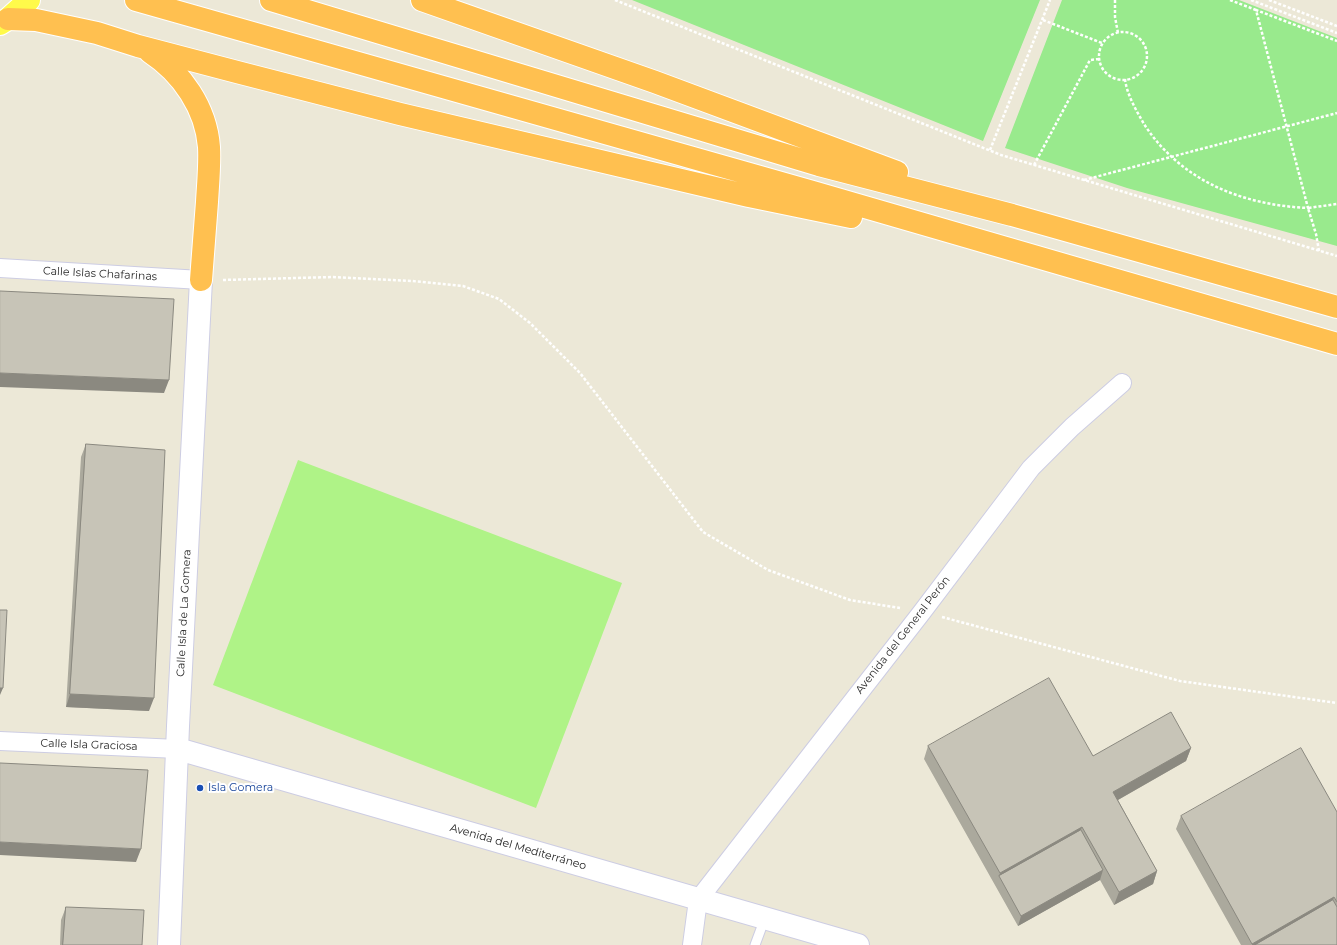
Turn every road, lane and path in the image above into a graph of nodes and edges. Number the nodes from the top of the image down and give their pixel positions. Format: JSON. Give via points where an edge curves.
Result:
{"nodes":[{"id":1,"x":136,"y":0,"type":"edge"},
{"id":2,"x":271,"y":0,"type":"edge"},
{"id":3,"x":422,"y":0,"type":"edge"},
{"id":4,"x":615,"y":0,"type":"edge"},
{"id":5,"x":1050,"y":0,"type":"edge"},
{"id":6,"x":1115,"y":0,"type":"edge"},
{"id":7,"x":1230,"y":0,"type":"edge"},
{"id":8,"x":1251,"y":0,"type":"edge"},
{"id":9,"x":1269,"y":0,"type":"edge"},
{"id":10,"x":28,"y":1,"type":"edge"},
{"id":11,"x":1256,"y":10,"type":"junction"},
{"id":12,"x":1043,"y":20,"type":"junction"},
{"id":13,"x":4,"y":22,"type":"edge"},
{"id":14,"x":1337,"y":26,"type":"edge"},
{"id":15,"x":1118,"y":32,"type":"junction"},
{"id":16,"x":1337,"y":33,"type":"edge"},
{"id":17,"x":1337,"y":41,"type":"edge"},
{"id":18,"x":1102,"y":43,"type":"junction"},
{"id":19,"x":138,"y":46,"type":"junction"},
{"id":20,"x":1099,"y":59,"type":"junction"},
{"id":21,"x":1125,"y":79,"type":"junction"},
{"id":22,"x":1337,"y":113,"type":"edge"},
{"id":23,"x":1286,"y":127,"type":"junction"},
{"id":24,"x":990,"y":150,"type":"junction"},
{"id":25,"x":1173,"y":157,"type":"junction"},
{"id":26,"x":1034,"y":165,"type":"junction"},
{"id":27,"x":1084,"y":180,"type":"junction"},
{"id":28,"x":1337,"y":204,"type":"edge"},
{"id":29,"x":1308,"y":208,"type":"junction"},
{"id":30,"x":1012,"y":215,"type":"junction"},
{"id":31,"x":1002,"y":247,"type":"junction"},
{"id":32,"x":1319,"y":251,"type":"junction"},
{"id":33,"x":1337,"y":256,"type":"edge"},
{"id":34,"x":0,"y":268,"type":"edge"},
{"id":35,"x":201,"y":280,"type":"junction"},
{"id":36,"x":1337,"y":307,"type":"edge"},
{"id":37,"x":1337,"y":344,"type":"edge"},
{"id":38,"x":1122,"y":383,"type":"dead end"},
{"id":39,"x":922,"y":612,"type":"junction"},
{"id":40,"x":1337,"y":703,"type":"edge"},
{"id":41,"x":0,"y":741,"type":"edge"},
{"id":42,"x":178,"y":749,"type":"junction"},
{"id":43,"x":698,"y":900,"type":"junction"},
{"id":44,"x":765,"y":918,"type":"junction"},
{"id":45,"x":169,"y":945,"type":"edge"},
{"id":46,"x":692,"y":945,"type":"edge"},
{"id":47,"x":755,"y":945,"type":"edge"},
{"id":48,"x":858,"y":945,"type":"edge"}],
"edges":[{"from":1,"to":31,"type":"highway"},
{"from":2,"to":30,"type":"highway","via":[[819,165]]},
{"from":3,"to":30,"type":"highway","via":[[655,82]]},
{"from":4,"to":24,"type":"path"},
{"from":5,"to":12,"type":"path"},
{"from":6,"to":15,"type":"path"},
{"from":7,"to":11,"type":"path"},
{"from":8,"to":16,"type":"path"},
{"from":9,"to":14,"type":"path"},
{"from":10,"to":13,"type":"main road"},
{"from":11,"to":17,"type":"path"},
{"from":11,"to":23,"type":"path"},
{"from":12,"to":18,"type":"path"},
{"from":12,"to":24,"type":"path"},
{"from":13,"to":19,"type":"highway","via":[[36,20],[97,33]]},
{"from":15,"to":18,"type":"path"},
{"from":15,"to":21,"type":"path","via":[[1133,34],[1139,38],[1146,52],[1144,67],[1139,73]]},
{"from":18,"to":20,"type":"path"},
{"from":19,"to":31,"type":"highway","via":[[385,110],[749,196]]},
{"from":19,"to":35,"type":"highway","via":[[161,60],[182,81],[195,100],[207,135],[209,160]]},
{"from":20,"to":21,"type":"path","via":[[1101,66],[1111,77]]},
{"from":20,"to":26,"type":"path","via":[[1090,60]]},
{"from":21,"to":25,"type":"path","via":[[1126,89],[1141,118],[1154,137]]},
{"from":22,"to":23,"type":"path"},
{"from":23,"to":25,"type":"path"},
{"from":23,"to":29,"type":"path"},
{"from":24,"to":26,"type":"path"},
{"from":25,"to":27,"type":"path"},
{"from":25,"to":29,"type":"path","via":[[1203,180],[1232,194],[1271,205]]},
{"from":26,"to":27,"type":"path"},
{"from":27,"to":32,"type":"path"},
{"from":28,"to":29,"type":"path"},
{"from":29,"to":32,"type":"path"},
{"from":30,"to":36,"type":"highway"},
{"from":31,"to":37,"type":"highway"},
{"from":32,"to":33,"type":"path"},
{"from":34,"to":35,"type":"street","name":"Calle Islas Chafarinas"},
{"from":35,"to":39,"type":"path","via":[[333,278],[412,281],[462,286],[499,299],[530,323],[580,373],[703,532],[768,570],[813,587],[850,600]]},
{"from":35,"to":42,"type":"main road","name":"Calle Isla de La Gomera"},
{"from":38,"to":39,"type":"street","name":"Avenida del General Perón","via":[[1031,468]]},
{"from":39,"to":40,"type":"path","via":[[1180,681]]},
{"from":39,"to":43,"type":"street","name":"Avenida del General Perón"},
{"from":41,"to":42,"type":"street","name":"Calle Isla Graciosa"},
{"from":42,"to":43,"type":"main road","name":"Avenida del Mediterráneo"},
{"from":42,"to":45,"type":"main road","name":"Calle Isla de La Gomera"},
{"from":43,"to":44,"type":"main road","name":"Avenida del Mediterráneo"},
{"from":43,"to":46,"type":"street"},
{"from":44,"to":47,"type":"lane"},
{"from":44,"to":48,"type":"main road","name":"Avenida del Mediterráneo"}]}
